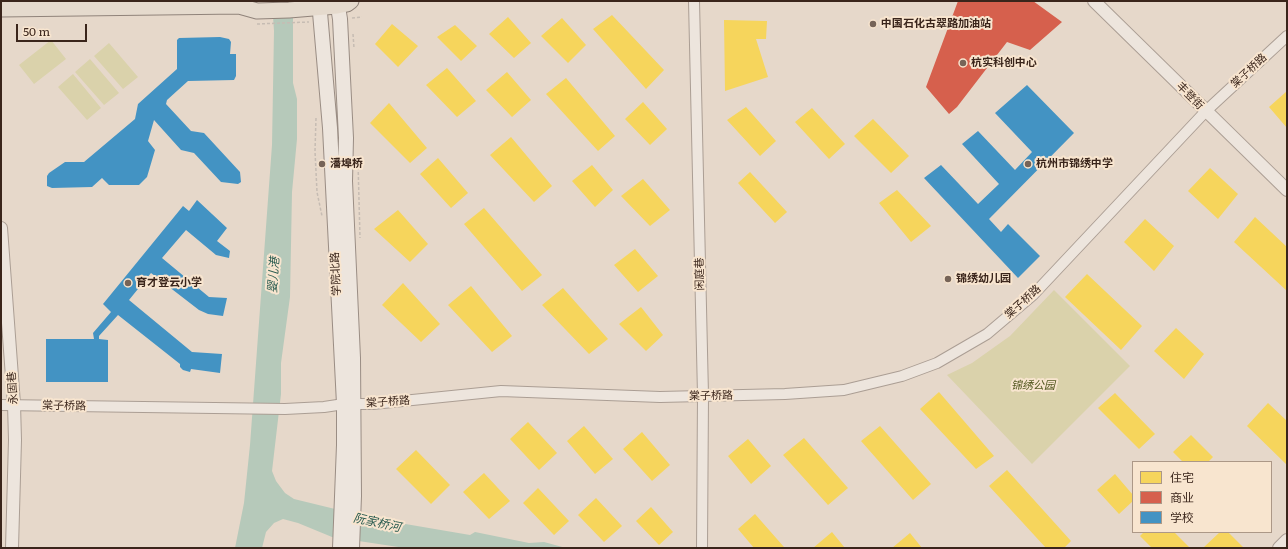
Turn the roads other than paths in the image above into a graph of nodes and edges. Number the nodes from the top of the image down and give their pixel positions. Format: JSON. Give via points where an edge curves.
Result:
{"nodes":[{"id":1,"x":694,"y":1,"type":"edge"},
{"id":2,"x":1094,"y":1,"type":"edge"},
{"id":3,"x":342,"y":3,"type":"edge"},
{"id":4,"x":319,"y":4,"type":"edge"},
{"id":5,"x":1,"y":9,"type":"edge"},
{"id":6,"x":1287,"y":36,"type":"edge"},
{"id":7,"x":1206,"y":111,"type":"junction"},
{"id":8,"x":1287,"y":190,"type":"edge"},
{"id":9,"x":1,"y":228,"type":"edge"},
{"id":10,"x":703,"y":395,"type":"junction"},
{"id":11,"x":14,"y":404,"type":"junction"},
{"id":12,"x":349,"y":404,"type":"junction"},
{"id":13,"x":1,"y":405,"type":"edge"},
{"id":14,"x":348,"y":494,"type":"junction"},
{"id":15,"x":1287,"y":540,"type":"edge"},
{"id":16,"x":12,"y":548,"type":"edge"},
{"id":17,"x":340,"y":548,"type":"edge"},
{"id":18,"x":352,"y":548,"type":"edge"},
{"id":19,"x":702,"y":548,"type":"edge"},
{"id":20,"x":1279,"y":548,"type":"edge"}],
"edges":[{"from":1,"to":10,"type":"street","name":"闲庭巷"},
{"from":2,"to":7,"type":"street","name":"丰登街"},
{"from":3,"to":4,"type":"main road"},
{"from":3,"to":12,"type":"main road","name":"学院北路","via":[[340,19],[346,130]]},
{"from":4,"to":5,"type":"main road","via":[[290,17],[258,18],[239,6]]},
{"from":4,"to":12,"type":"main road","name":"学院北路"},
{"from":6,"to":7,"type":"street","name":"棠子桥路"},
{"from":7,"to":8,"type":"street","name":"丰登街"},
{"from":7,"to":10,"type":"street","name":"棠子桥路","via":[[1033,295],[987,334],[937,363],[902,376],[844,390]]},
{"from":9,"to":11,"type":"street","name":"永固巷"},
{"from":10,"to":12,"type":"street","name":"棠子桥路","via":[[660,397],[501,391],[373,404]]},
{"from":10,"to":19,"type":"street","name":"闲庭巷"},
{"from":11,"to":12,"type":"street","name":"棠子桥路","via":[[225,410],[324,408]]},
{"from":11,"to":13,"type":"street","name":"棠子桥路"},
{"from":11,"to":16,"type":"street","name":"永固巷"},
{"from":12,"to":14,"type":"main road","name":"学院北路"},
{"from":14,"to":17,"type":"main road","name":"学院北路"},
{"from":14,"to":18,"type":"main road","name":"学院北路"},
{"from":15,"to":20,"type":"street"}]}
